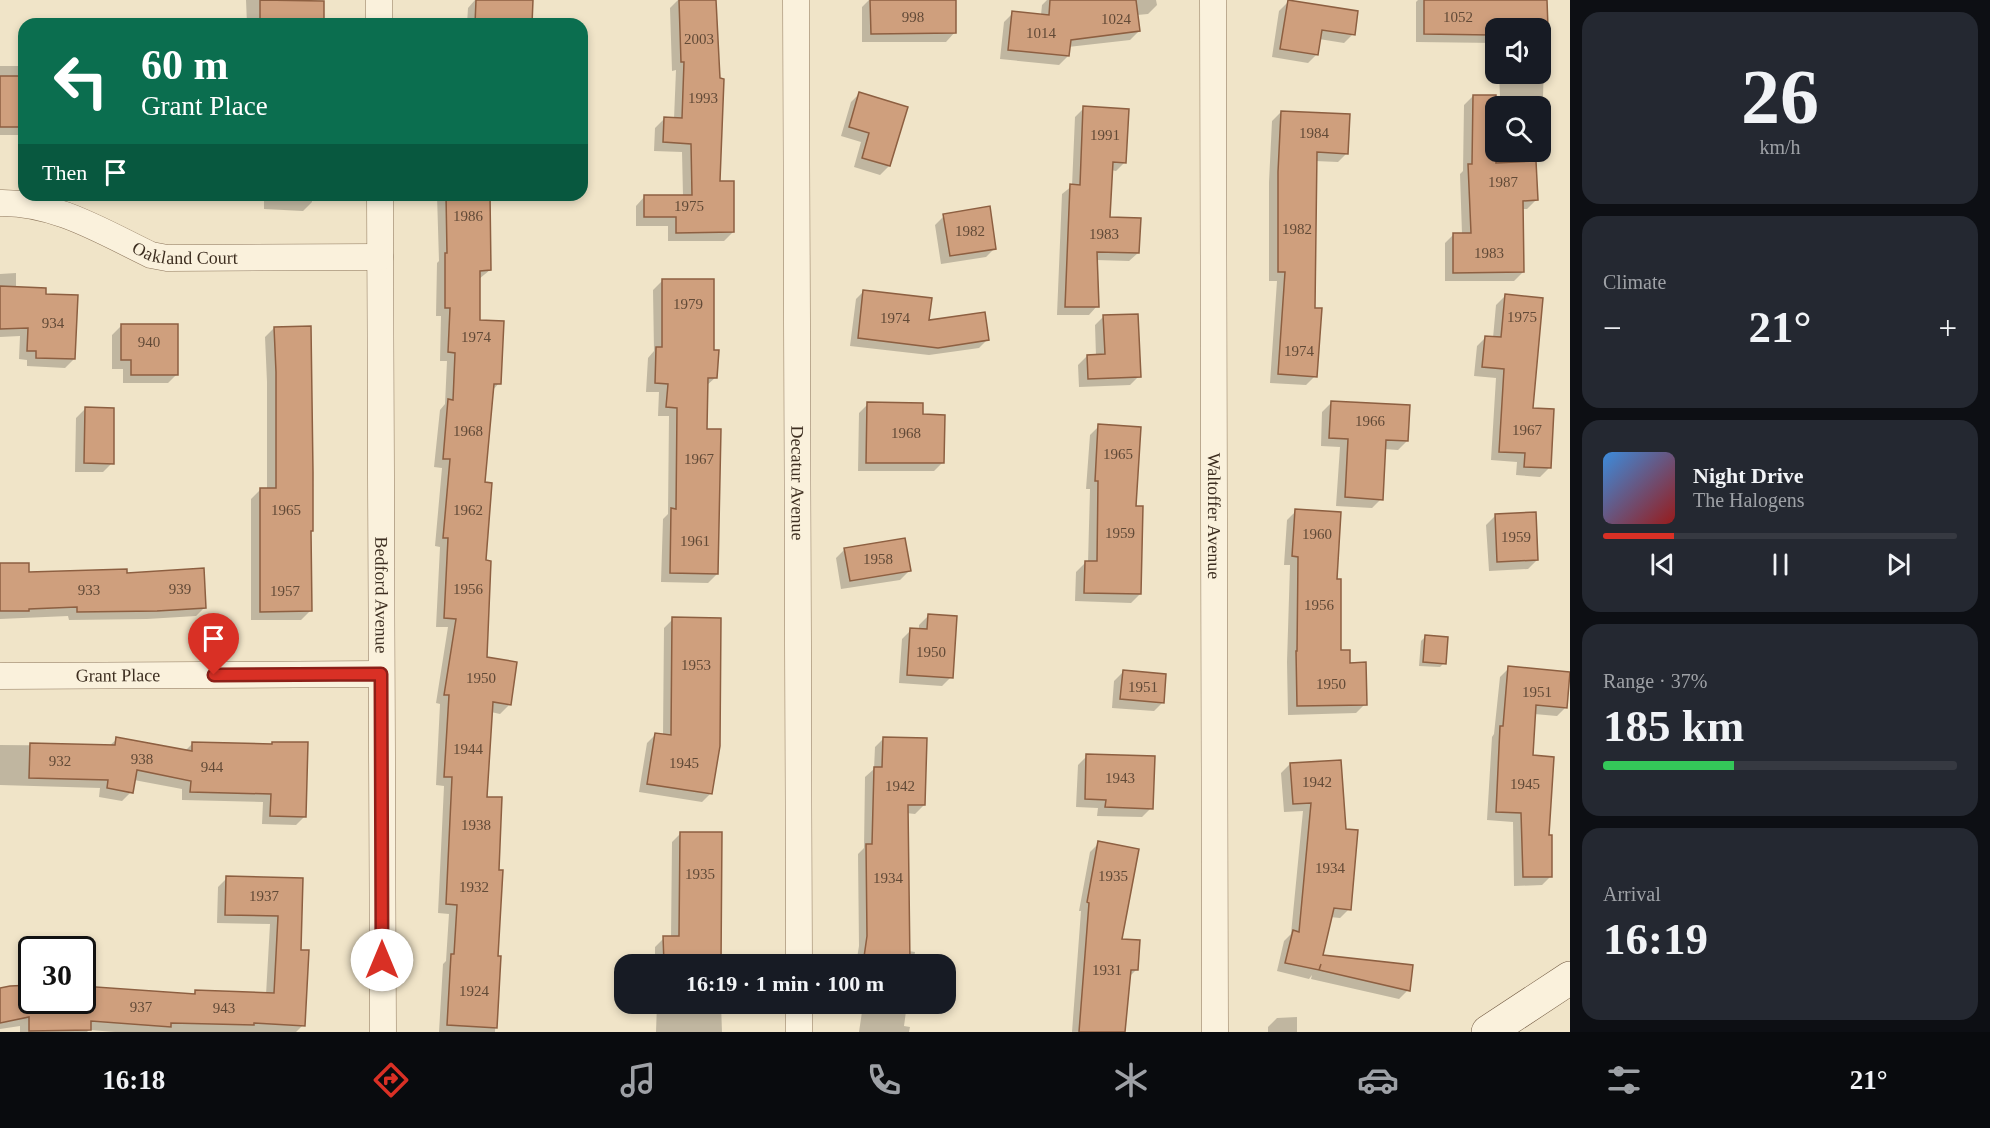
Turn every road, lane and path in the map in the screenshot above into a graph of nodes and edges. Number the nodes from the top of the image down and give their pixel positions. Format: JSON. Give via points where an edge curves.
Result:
{"nodes":[{"id":1,"x":379,"y":0,"type":"edge"},
{"id":2,"x":796,"y":0,"type":"edge"},
{"id":3,"x":1213,"y":0,"type":"edge"},
{"id":4,"x":379,"y":18,"type":"edge"},
{"id":5,"x":380,"y":201,"type":"edge"},
{"id":6,"x":0,"y":203,"type":"edge"},
{"id":7,"x":380,"y":257,"type":"junction"},
{"id":8,"x":381,"y":674,"type":"junction"},
{"id":9,"x":0,"y":676,"type":"edge"},
{"id":10,"x":799,"y":954,"type":"edge"},
{"id":11,"x":1570,"y":978,"type":"edge"},
{"id":12,"x":799,"y":1014,"type":"edge"},
{"id":13,"x":383,"y":1032,"type":"edge"},
{"id":14,"x":799,"y":1032,"type":"edge"},
{"id":15,"x":1215,"y":1032,"type":"edge"},
{"id":16,"x":1488,"y":1032,"type":"edge"}],
"edges":[{"from":1,"to":4,"type":"street"},
{"from":2,"to":10,"type":"street","name":"Decatur Avenue"},
{"from":3,"to":15,"type":"street","name":"Waltoffer Avenue"},
{"from":5,"to":7,"type":"street","name":"Bedford Avenue"},
{"from":6,"to":7,"type":"street","name":"Oakland Court","via":[[60,212],[151,255],[167,258]]},
{"from":7,"to":8,"type":"street","name":"Bedford Avenue"},
{"from":8,"to":9,"type":"street","name":"Grant Place"},
{"from":8,"to":13,"type":"street","name":"Bedford Avenue"},
{"from":11,"to":16,"type":"main road"},
{"from":12,"to":14,"type":"street"}]}
